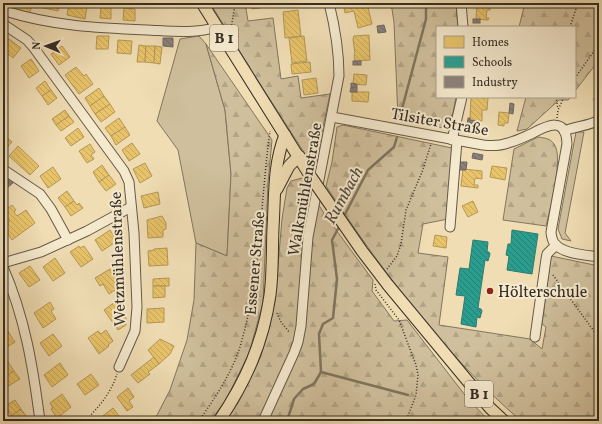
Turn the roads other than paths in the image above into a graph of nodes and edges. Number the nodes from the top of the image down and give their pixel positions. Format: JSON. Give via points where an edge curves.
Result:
{"nodes":[{"id":1,"x":202,"y":3,"type":"edge"},
{"id":2,"x":328,"y":3,"type":"edge"},
{"id":3,"x":461,"y":3,"type":"edge"},
{"id":4,"x":4,"y":11,"type":"dead end"},
{"id":5,"x":3,"y":24,"type":"edge"},
{"id":6,"x":463,"y":26,"type":"edge"},
{"id":7,"x":217,"y":27,"type":"junction"},
{"id":8,"x":462,"y":98,"type":"edge"},
{"id":9,"x":332,"y":117,"type":"junction"},
{"id":10,"x":599,"y":120,"type":"edge"},
{"id":11,"x":564,"y":131,"type":"junction"},
{"id":12,"x":285,"y":135,"type":"junction"},
{"id":13,"x":455,"y":141,"type":"junction"},
{"id":14,"x":299,"y":156,"type":"junction"},
{"id":15,"x":4,"y":171,"type":"edge"},
{"id":16,"x":275,"y":193,"type":"junction"},
{"id":17,"x":131,"y":207,"type":"junction"},
{"id":18,"x":450,"y":227,"type":"dead end"},
{"id":19,"x":68,"y":240,"type":"junction"},
{"id":20,"x":556,"y":245,"type":"junction"},
{"id":21,"x":599,"y":257,"type":"edge"},
{"id":22,"x":3,"y":263,"type":"edge"},
{"id":23,"x":3,"y":267,"type":"edge"},
{"id":24,"x":535,"y":337,"type":"dead end"},
{"id":25,"x":119,"y":367,"type":"road end"},
{"id":26,"x":40,"y":421,"type":"edge"},
{"id":27,"x":219,"y":421,"type":"edge"},
{"id":28,"x":263,"y":421,"type":"edge"},
{"id":29,"x":504,"y":421,"type":"edge"}],
"edges":[{"from":1,"to":7,"type":"main road","number":"B 1"},
{"from":2,"to":9,"type":"street","name":"Walkmühlenstraße","via":[[339,56],[339,76]]},
{"from":3,"to":6,"type":"street"},
{"from":4,"to":7,"type":"street","via":[[63,25],[90,28],[182,32]]},
{"from":5,"to":17,"type":"street","name":"Wetzmühlenstraße","via":[[27,40],[34,48],[124,171],[129,182]]},
{"from":7,"to":12,"type":"main road","number":"B 1"},
{"from":8,"to":13,"type":"street"},
{"from":9,"to":13,"type":"street","name":"Tilsiter Straße"},
{"from":9,"to":28,"type":"street","name":"Walkmühlenstraße","via":[[308,237],[298,342]]},
{"from":10,"to":11,"type":"street"},
{"from":11,"to":13,"type":"street","name":"Tilsiter Straße","via":[[561,127],[551,125],[507,144],[495,146]]},
{"from":11,"to":20,"type":"street","via":[[567,144],[551,232]]},
{"from":12,"to":14,"type":"main road","number":"B 1"},
{"from":12,"to":16,"type":"main road","name":"Essener Straße","via":[[276,169]]},
{"from":13,"to":18,"type":"street"},
{"from":14,"to":16,"type":"main road","name":"Essener Straße","via":[[289,166]]},
{"from":14,"to":29,"type":"main road","number":"B 1","bridge":true,"via":[[311,177],[388,285],[490,408]]},
{"from":15,"to":19,"type":"street","via":[[40,194]]},
{"from":16,"to":27,"type":"main road","name":"Essener Straße","via":[[270,294],[265,322],[245,379]]},
{"from":17,"to":19,"type":"street"},
{"from":17,"to":25,"type":"street","name":"Wetzmühlenstraße","via":[[137,307],[135,331]]},
{"from":19,"to":22,"type":"street","via":[[41,252]]},
{"from":20,"to":21,"type":"street","via":[[567,251]]},
{"from":20,"to":24,"type":"street","via":[[547,254]]},
{"from":23,"to":26,"type":"street","via":[[25,329]]}]}
